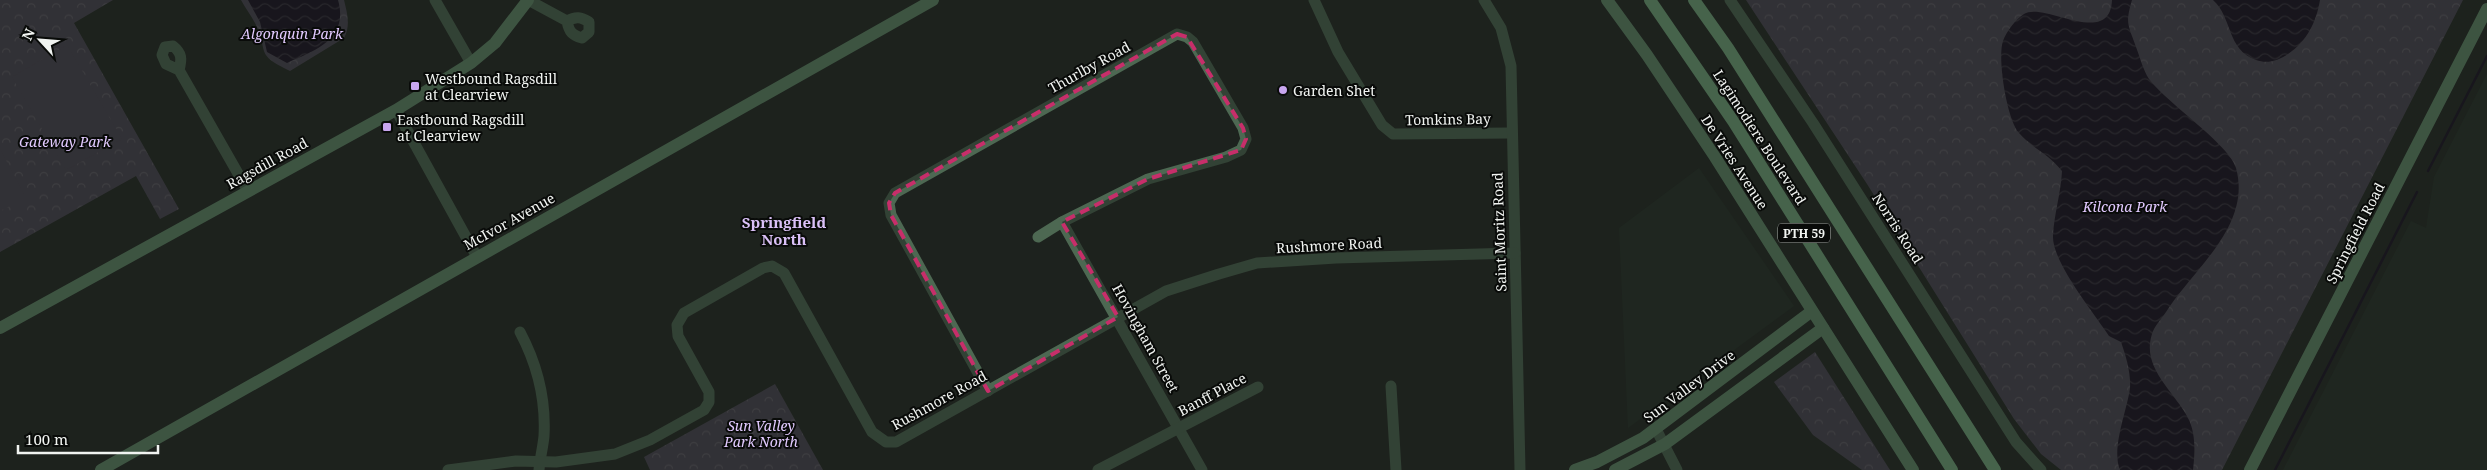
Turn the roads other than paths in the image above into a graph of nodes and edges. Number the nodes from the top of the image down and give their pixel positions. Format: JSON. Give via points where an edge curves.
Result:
{"nodes":[{"id":1,"x":435,"y":0,"type":"edge"},
{"id":2,"x":528,"y":0,"type":"edge"},
{"id":3,"x":933,"y":0,"type":"edge"},
{"id":4,"x":1314,"y":0,"type":"edge"},
{"id":5,"x":1484,"y":0,"type":"edge"},
{"id":6,"x":1607,"y":0,"type":"edge"},
{"id":7,"x":1650,"y":0,"type":"edge"},
{"id":8,"x":1694,"y":0,"type":"edge"},
{"id":9,"x":1730,"y":0,"type":"edge"},
{"id":10,"x":2487,"y":9,"type":"edge"},
{"id":11,"x":567,"y":21,"type":"dead end"},
{"id":12,"x":471,"y":63,"type":"junction"},
{"id":13,"x":179,"y":70,"type":"dead end"},
{"id":14,"x":396,"y":110,"type":"junction"},
{"id":15,"x":1511,"y":133,"type":"junction"},
{"id":16,"x":248,"y":191,"type":"junction"},
{"id":17,"x":1062,"y":222,"type":"junction"},
{"id":18,"x":1038,"y":237,"type":"dead end"},
{"id":19,"x":1515,"y":253,"type":"junction"},
{"id":20,"x":477,"y":257,"type":"junction"},
{"id":21,"x":1812,"y":311,"type":"junction"},
{"id":22,"x":1118,"y":318,"type":"junction"},
{"id":23,"x":0,"y":328,"type":"edge"},
{"id":24,"x":1823,"y":328,"type":"junction"},
{"id":25,"x":520,"y":332,"type":"dead end"},
{"id":26,"x":1391,"y":386,"type":"dead end"},
{"id":27,"x":1258,"y":387,"type":"dead end"},
{"id":28,"x":988,"y":391,"type":"junction"},
{"id":29,"x":1179,"y":428,"type":"junction"},
{"id":30,"x":1656,"y":429,"type":"junction"},
{"id":31,"x":1666,"y":444,"type":"junction"},
{"id":32,"x":540,"y":465,"type":"edge"},
{"id":33,"x":101,"y":470,"type":"edge"},
{"id":34,"x":448,"y":470,"type":"edge"},
{"id":35,"x":1098,"y":470,"type":"edge"},
{"id":36,"x":1202,"y":470,"type":"edge"},
{"id":37,"x":1396,"y":470,"type":"edge"},
{"id":38,"x":1520,"y":470,"type":"edge"},
{"id":39,"x":1574,"y":470,"type":"edge"},
{"id":40,"x":1615,"y":470,"type":"edge"},
{"id":41,"x":1677,"y":470,"type":"edge"},
{"id":42,"x":1913,"y":470,"type":"edge"},
{"id":43,"x":1952,"y":470,"type":"edge"},
{"id":44,"x":1995,"y":470,"type":"edge"},
{"id":45,"x":2041,"y":470,"type":"edge"},
{"id":46,"x":2250,"y":470,"type":"edge"}],
"edges":[{"from":1,"to":12,"type":"street"},
{"from":2,"to":11,"type":"street"},
{"from":2,"to":12,"type":"street","name":"Ragsdill Road","via":[[495,43]]},
{"from":3,"to":20,"type":"street","name":"McIvor Avenue"},
{"from":4,"to":15,"type":"street","name":"Tomkins Bay","via":[[1338,52],[1382,125],[1393,134]]},
{"from":5,"to":15,"type":"street","name":"Saint Moritz Road","via":[[1506,42],[1511,66]]},
{"from":6,"to":21,"type":"street","name":"De Vries Avenue","via":[[1715,156]]},
{"from":7,"to":43,"type":"main road","name":"Lagimodiere Boulevard","number":"PTH 59","via":[[1732,121]]},
{"from":8,"to":44,"type":"main road","name":"Lagimodiere Boulevard","number":"PTH 59","via":[[1734,56]]},
{"from":9,"to":45,"type":"street","name":"Norris Road","via":[[1813,123],[2016,442]]},
{"from":10,"to":46,"type":"street","name":"Springfield Road"},
{"from":12,"to":14,"type":"street","name":"Ragsdill Road"},
{"from":13,"to":16,"type":"street"},
{"from":14,"to":16,"type":"street","name":"Ragsdill Road"},
{"from":14,"to":20,"type":"street"},
{"from":15,"to":19,"type":"street","name":"Saint Moritz Road"},
{"from":16,"to":23,"type":"street","name":"Ragsdill Road"},
{"from":17,"to":18,"type":"street","name":"Thurlby Road"},
{"from":17,"to":22,"type":"street","name":"Hovingham Street"},
{"from":17,"to":28,"type":"street","name":"Thurlby Road","via":[[1148,180],[1241,150],[1246,138],[1243,128],[1187,37],[1177,34],[896,193],[888,203],[891,214]]},
{"from":19,"to":22,"type":"street","name":"Rushmore Road","via":[[1257,263],[1166,292]]},
{"from":19,"to":38,"type":"street","name":"Saint Moritz Road"},
{"from":20,"to":33,"type":"street","name":"McIvor Avenue"},
{"from":21,"to":24,"type":"street","name":"De Vries Avenue"},
{"from":21,"to":30,"type":"street","name":"Sun Valley Drive"},
{"from":22,"to":28,"type":"street","name":"Rushmore Road"},
{"from":22,"to":29,"type":"street","name":"Hovingham Street"},
{"from":24,"to":31,"type":"street"},
{"from":24,"to":42,"type":"street","name":"De Vries Avenue"},
{"from":25,"to":32,"type":"street","via":[[536,370],[543,404],[544,439]]},
{"from":26,"to":37,"type":"street"},
{"from":27,"to":29,"type":"street","name":"Banff Place"},
{"from":28,"to":32,"type":"street","name":"Rushmore Road","via":[[896,442],[878,438],[784,273],[772,266],[684,313],[677,325],[678,336],[709,392],[709,402],[704,410],[650,440],[616,454]]},
{"from":29,"to":35,"type":"street","name":"Banff Place"},
{"from":29,"to":36,"type":"street","name":"Hovingham Street"},
{"from":30,"to":31,"type":"street"},
{"from":30,"to":39,"type":"street","name":"Sun Valley Drive","via":[[1605,458]]},
{"from":31,"to":40,"type":"street"},
{"from":31,"to":41,"type":"street"},
{"from":32,"to":34,"type":"street","via":[[516,460]]}]}
